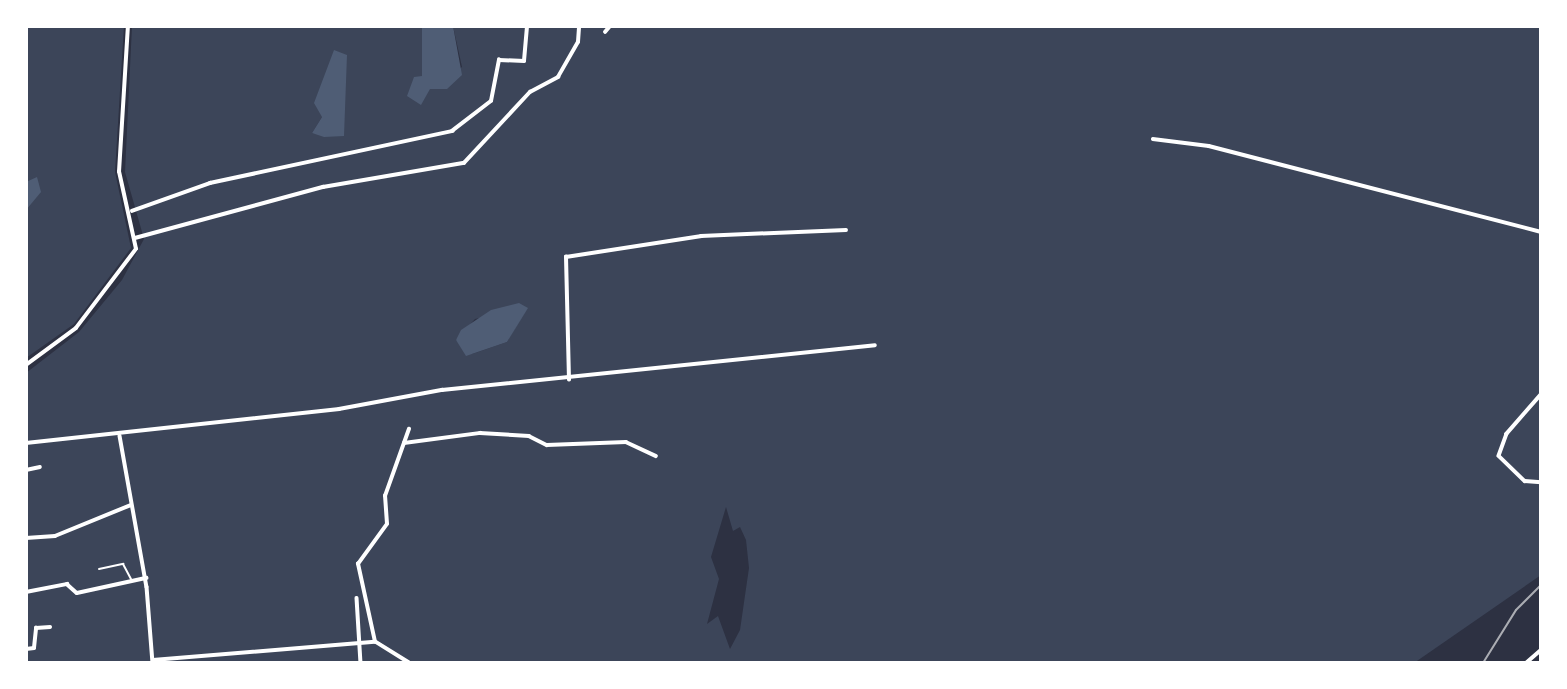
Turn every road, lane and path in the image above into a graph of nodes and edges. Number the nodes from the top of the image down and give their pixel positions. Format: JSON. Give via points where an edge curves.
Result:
{"nodes":[{"id":1,"x":128,"y":26,"type":"edge"},
{"id":2,"x":527,"y":26,"type":"edge"},
{"id":3,"x":579,"y":26,"type":"edge"},
{"id":4,"x":610,"y":26,"type":"edge"},
{"id":5,"x":605,"y":32,"type":"dead end"},
{"id":6,"x":1153,"y":139,"type":"dead end"},
{"id":7,"x":132,"y":211,"type":"junction"},
{"id":8,"x":846,"y":230,"type":"dead end"},
{"id":9,"x":1541,"y":232,"type":"edge"},
{"id":10,"x":135,"y":238,"type":"junction"},
{"id":11,"x":875,"y":345,"type":"dead end"},
{"id":12,"x":26,"y":365,"type":"edge"},
{"id":13,"x":569,"y":380,"type":"junction"},
{"id":14,"x":1541,"y":395,"type":"edge"},
{"id":15,"x":409,"y":429,"type":"dead end"},
{"id":16,"x":120,"y":436,"type":"junction"},
{"id":17,"x":26,"y":443,"type":"edge"},
{"id":18,"x":404,"y":443,"type":"junction"},
{"id":19,"x":656,"y":456,"type":"dead end"},
{"id":20,"x":40,"y":467,"type":"dead end"},
{"id":21,"x":26,"y":470,"type":"edge"},
{"id":22,"x":1541,"y":482,"type":"edge"},
{"id":23,"x":131,"y":505,"type":"junction"},
{"id":24,"x":26,"y":538,"type":"edge"},
{"id":25,"x":99,"y":569,"type":"dead end"},
{"id":26,"x":146,"y":578,"type":"junction"},
{"id":27,"x":132,"y":579,"type":"junction"},
{"id":28,"x":26,"y":592,"type":"edge"},
{"id":29,"x":357,"y":598,"type":"dead end"},
{"id":30,"x":50,"y":627,"type":"dead end"},
{"id":31,"x":375,"y":642,"type":"junction"},
{"id":32,"x":359,"y":644,"type":"junction"},
{"id":33,"x":26,"y":649,"type":"edge"},
{"id":34,"x":1541,"y":650,"type":"edge"},
{"id":35,"x":153,"y":661,"type":"edge"},
{"id":36,"x":361,"y":663,"type":"edge"},
{"id":37,"x":409,"y":663,"type":"edge"},
{"id":38,"x":1526,"y":663,"type":"edge"}],
"edges":[{"from":1,"to":7,"type":"street","via":[[119,172]]},
{"from":2,"to":7,"type":"street","via":[[524,61],[499,60],[491,101],[452,131],[210,183]]},
{"from":3,"to":10,"type":"street","via":[[578,42],[558,77],[530,92],[464,163],[323,187]]},
{"from":4,"to":5,"type":"street"},
{"from":6,"to":9,"type":"street","via":[[1209,146]]},
{"from":7,"to":10,"type":"street"},
{"from":8,"to":13,"type":"street","via":[[701,236],[566,257]]},
{"from":10,"to":12,"type":"street","via":[[120,278],[76,328]]},
{"from":11,"to":13,"type":"street"},
{"from":13,"to":16,"type":"street","via":[[442,390]]},
{"from":14,"to":22,"type":"street","via":[[1507,434],[1499,456],[1525,481]]},
{"from":15,"to":18,"type":"street"},
{"from":16,"to":17,"type":"street"},
{"from":16,"to":23,"type":"street"},
{"from":18,"to":19,"type":"street","via":[[480,433],[529,436],[547,445],[626,442]]},
{"from":18,"to":31,"type":"street","via":[[385,496],[387,524],[358,564]]},
{"from":20,"to":21,"type":"street"},
{"from":23,"to":24,"type":"street","via":[[55,536]]},
{"from":23,"to":26,"type":"street"},
{"from":25,"to":27,"type":"lane","via":[[122,564]]},
{"from":26,"to":27,"type":"street"},
{"from":26,"to":35,"type":"street"},
{"from":27,"to":28,"type":"street","via":[[77,593],[67,584]]},
{"from":29,"to":32,"type":"street"},
{"from":30,"to":33,"type":"street","via":[[36,628],[34,648]]},
{"from":31,"to":32,"type":"street"},
{"from":31,"to":37,"type":"street"},
{"from":32,"to":35,"type":"street"},
{"from":32,"to":36,"type":"street"},
{"from":34,"to":38,"type":"street"}]}
